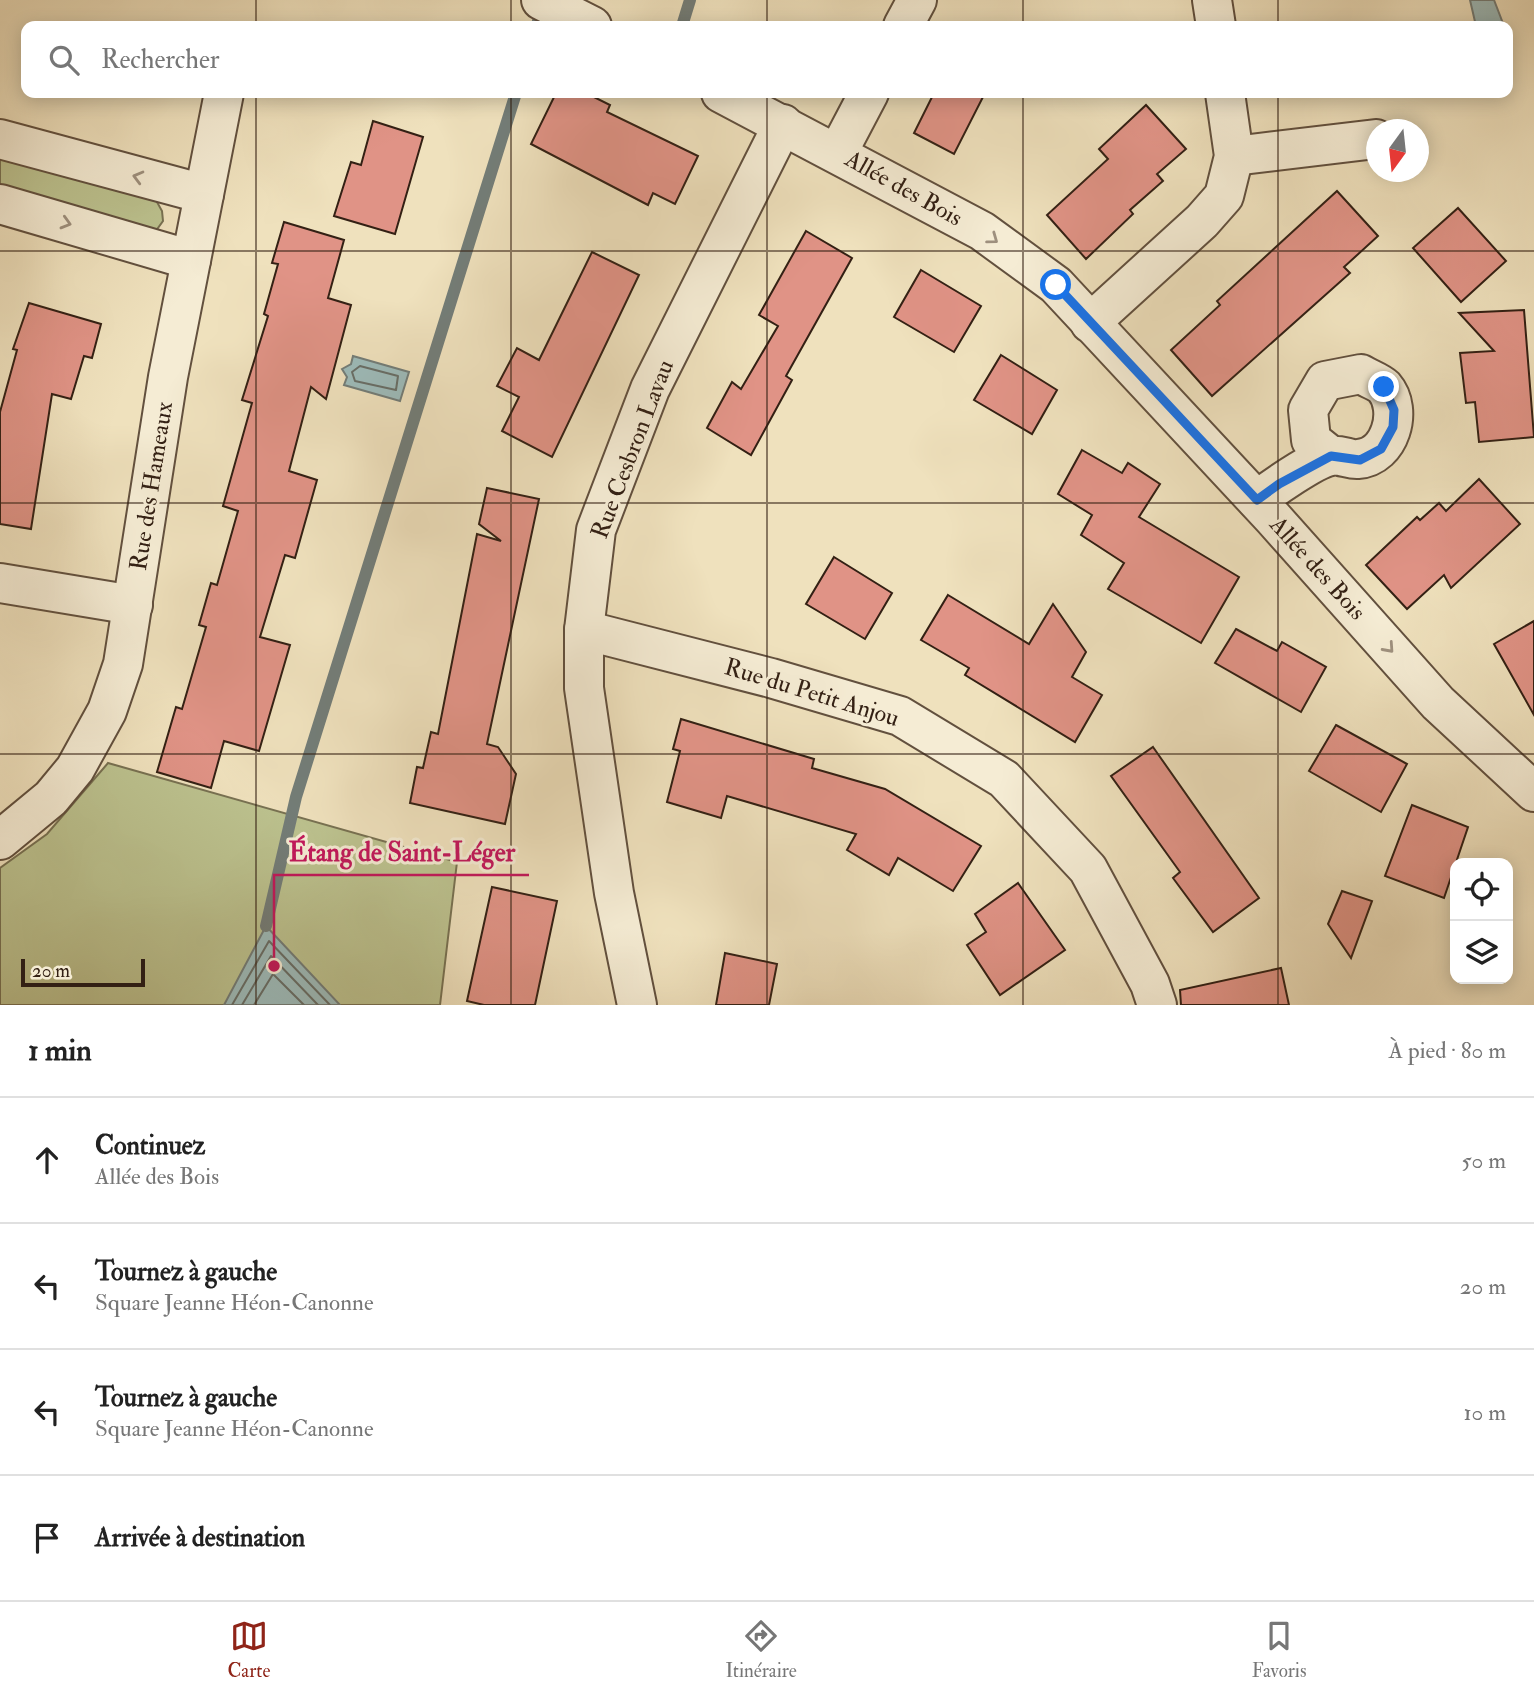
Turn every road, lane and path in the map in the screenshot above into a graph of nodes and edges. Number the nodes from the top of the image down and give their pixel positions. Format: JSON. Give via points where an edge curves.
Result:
{"nodes":[{"id":1,"x":541,"y":0,"type":"edge"},
{"id":2,"x":569,"y":0,"type":"edge"},
{"id":3,"x":917,"y":0,"type":"edge"},
{"id":4,"x":1212,"y":0,"type":"edge"},
{"id":5,"x":582,"y":21,"type":"edge"},
{"id":6,"x":595,"y":21,"type":"edge"},
{"id":7,"x":906,"y":21,"type":"edge"},
{"id":8,"x":1215,"y":21,"type":"edge"},
{"id":9,"x":223,"y":98,"type":"edge"},
{"id":10,"x":731,"y":98,"type":"edge"},
{"id":11,"x":866,"y":98,"type":"edge"},
{"id":12,"x":1226,"y":98,"type":"edge"},
{"id":13,"x":783,"y":124,"type":"junction"},
{"id":14,"x":0,"y":139,"type":"edge"},
{"id":15,"x":1366,"y":140,"type":"edge"},
{"id":16,"x":838,"y":152,"type":"junction"},
{"id":17,"x":1234,"y":156,"type":"junction"},
{"id":18,"x":204,"y":194,"type":"junction"},
{"id":19,"x":0,"y":204,"type":"edge"},
{"id":20,"x":191,"y":260,"type":"junction"},
{"id":21,"x":1090,"y":323,"type":"junction"},
{"id":22,"x":1331,"y":456,"type":"dead end"},
{"id":23,"x":1257,"y":500,"type":"junction"},
{"id":24,"x":0,"y":583,"type":"edge"},
{"id":25,"x":133,"y":605,"type":"junction"},
{"id":26,"x":584,"y":630,"type":"junction"},
{"id":27,"x":1534,"y":792,"type":"edge"},
{"id":28,"x":0,"y":840,"type":"edge"},
{"id":29,"x":637,"y":1005,"type":"edge"},
{"id":30,"x":1157,"y":1005,"type":"edge"}],
"edges":[{"from":1,"to":5,"type":"street"},
{"from":2,"to":6,"type":"street"},
{"from":3,"to":7,"type":"street"},
{"from":4,"to":8,"type":"street"},
{"from":9,"to":18,"type":"street","name":"Rue des Hameaux"},
{"from":10,"to":13,"type":"street","name":"Allée des Bois"},
{"from":11,"to":16,"type":"street"},
{"from":12,"to":17,"type":"street"},
{"from":13,"to":16,"type":"street","name":"Allée des Bois"},
{"from":13,"to":26,"type":"street","name":"Rue Cesbron Lavau","via":[[649,388],[596,530]]},
{"from":18,"to":14,"type":"street","one_way":true},
{"from":15,"to":17,"type":"street"},
{"from":16,"to":21,"type":"street","name":"Allée des Bois","one_way":true,"via":[[982,231],[1056,285]]},
{"from":17,"to":21,"type":"street","via":[[1224,196]]},
{"from":18,"to":20,"type":"street","name":"Rue des Hameaux"},
{"from":19,"to":20,"type":"street","one_way":true},
{"from":20,"to":25,"type":"street","name":"Rue des Hameaux"},
{"from":21,"to":23,"type":"street","name":"Allée des Bois"},
{"from":22,"to":23,"type":"street"},
{"from":23,"to":27,"type":"street","name":"Allée des Bois","one_way":true,"via":[[1438,703]]},
{"from":24,"to":25,"type":"street"},
{"from":25,"to":28,"type":"street","name":"Rue des Hameaux","via":[[123,664],[107,711],[75,769],[51,798]]},
{"from":26,"to":29,"type":"street","name":"Rue Cesbron Lavau","via":[[584,688],[614,893]]},
{"from":26,"to":30,"type":"street","name":"Rue du Petit Anjou","via":[[900,716],[1004,779],[1088,869]]}]}
